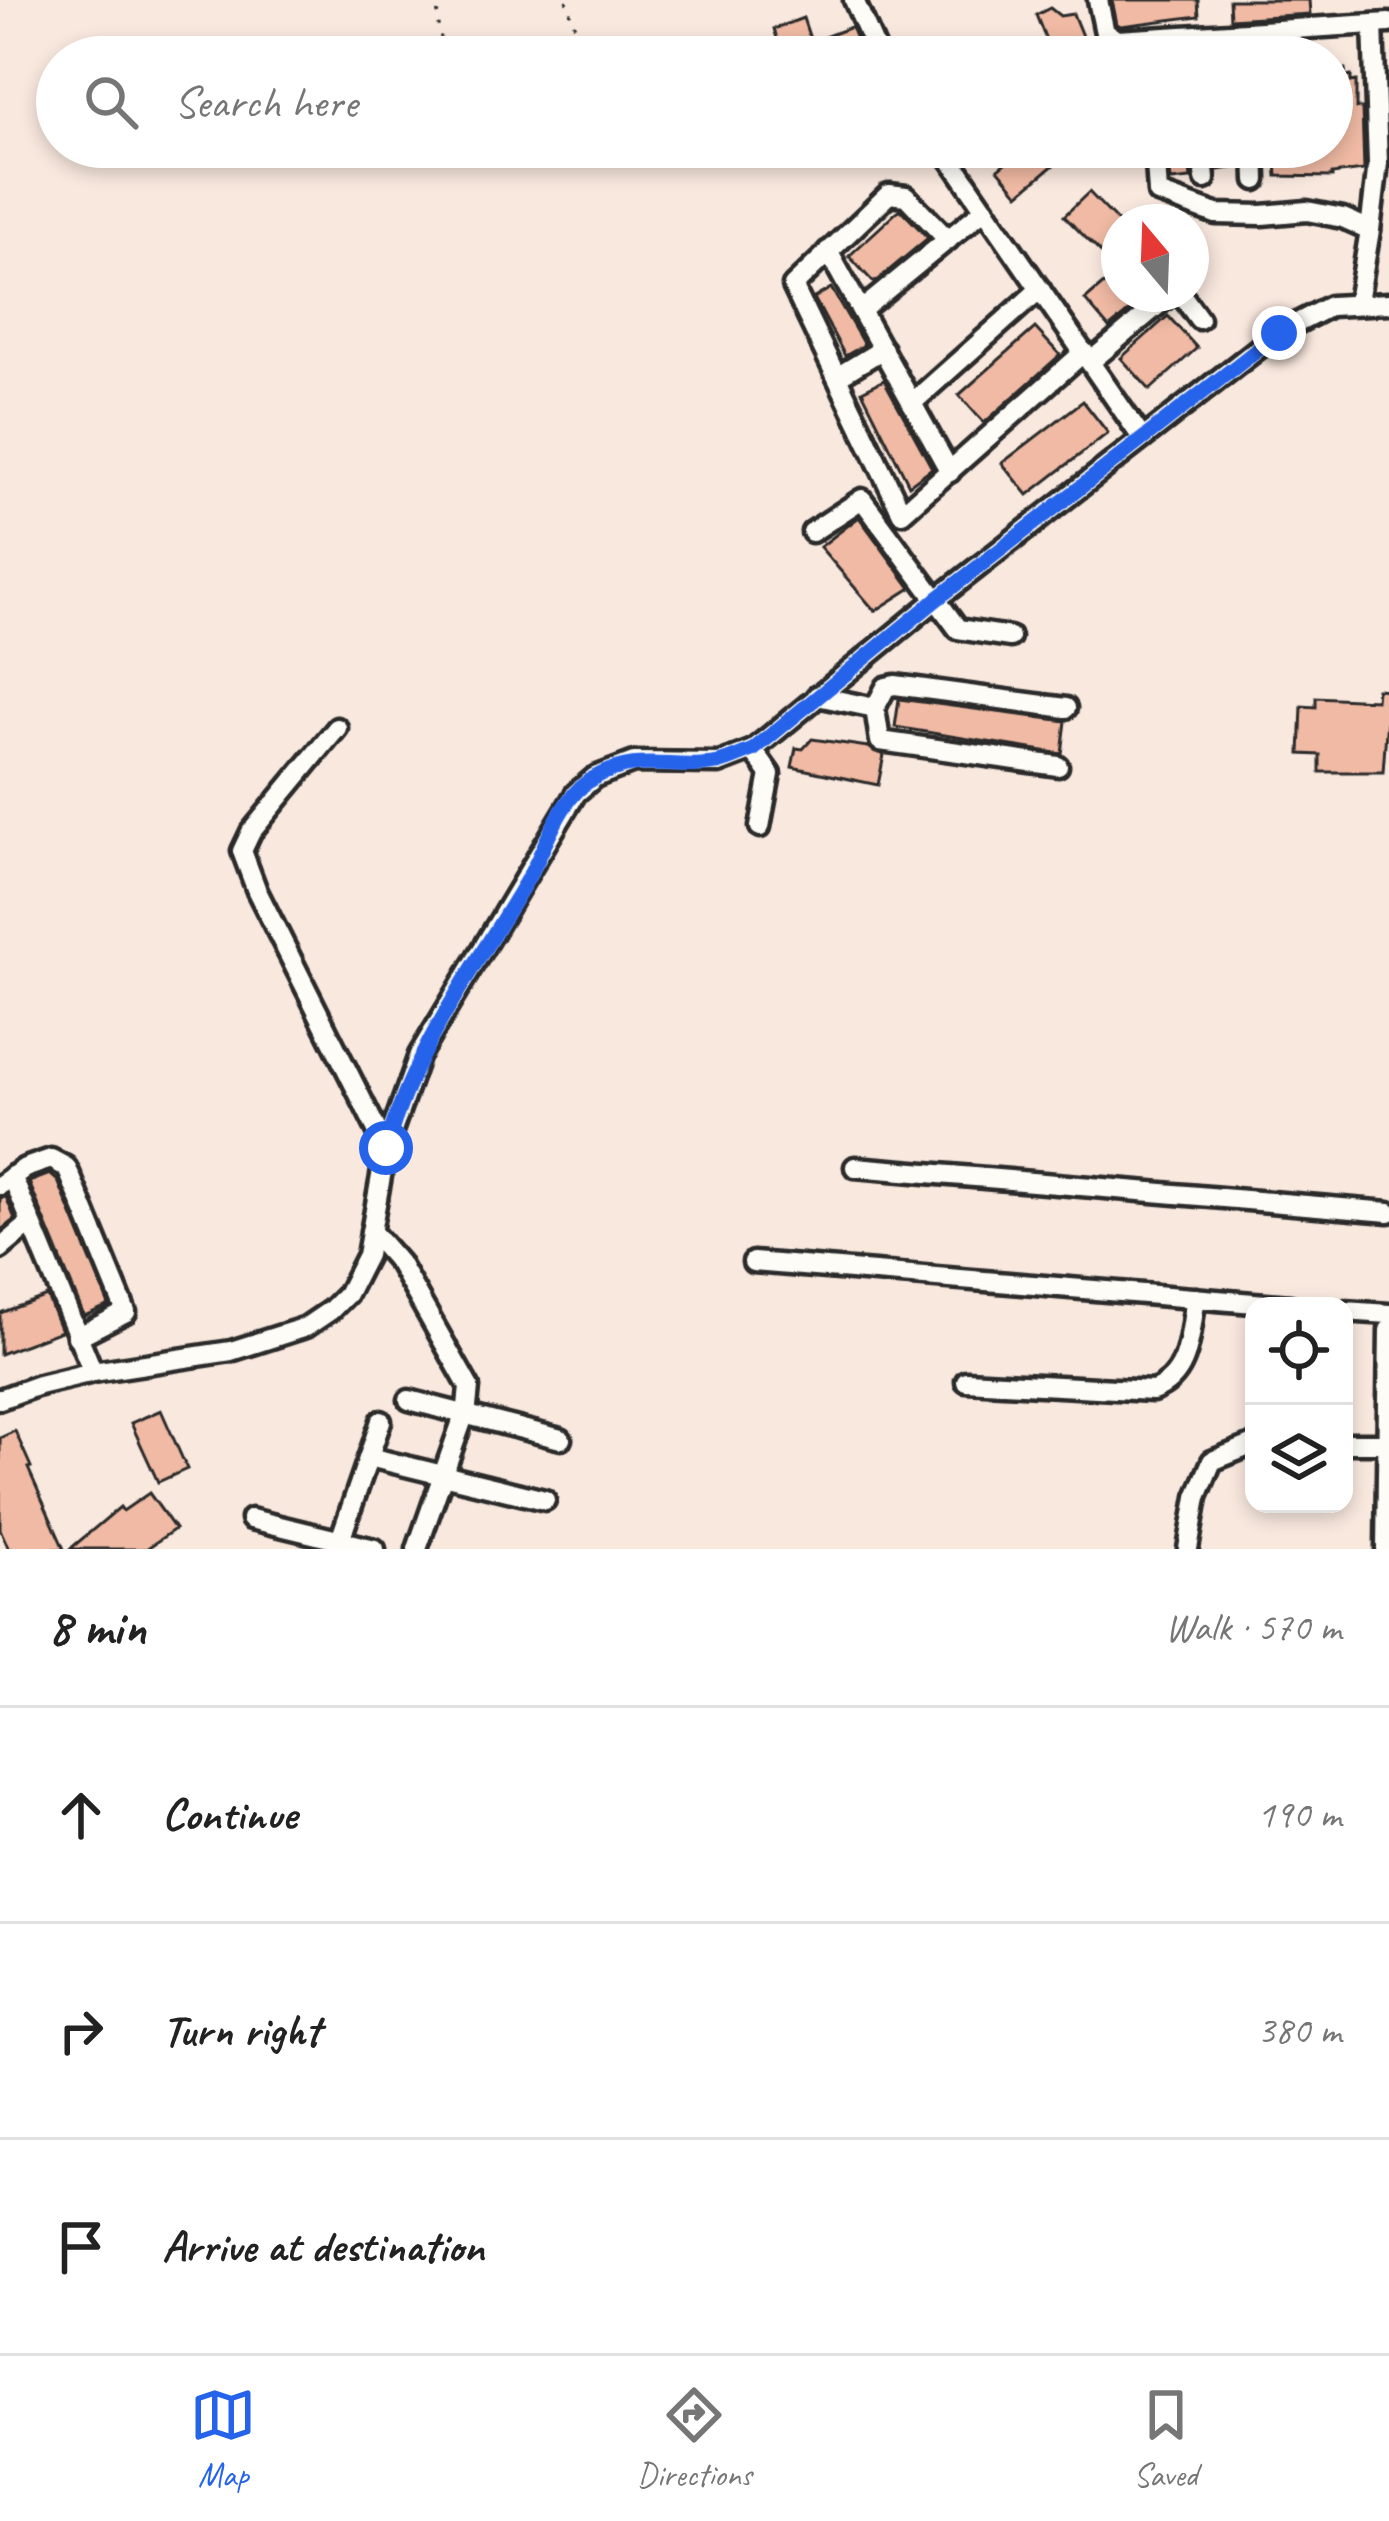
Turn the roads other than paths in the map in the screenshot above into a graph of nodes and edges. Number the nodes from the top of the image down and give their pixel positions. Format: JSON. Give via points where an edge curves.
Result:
{"nodes":[{"id":1,"x":854,"y":0,"type":"edge"},
{"id":2,"x":1099,"y":0,"type":"edge"},
{"id":3,"x":1381,"y":23,"type":"edge"},
{"id":4,"x":1248,"y":32,"type":"junction"},
{"id":5,"x":1194,"y":35,"type":"joint"},
{"id":6,"x":870,"y":36,"type":"edge"},
{"id":7,"x":1108,"y":36,"type":"edge"},
{"id":8,"x":1190,"y":36,"type":"edge"},
{"id":9,"x":1248,"y":36,"type":"edge"},
{"id":10,"x":957,"y":168,"type":"edge"},
{"id":11,"x":1156,"y":168,"type":"edge"},
{"id":12,"x":1203,"y":168,"type":"edge"},
{"id":13,"x":1256,"y":168,"type":"edge"},
{"id":14,"x":1204,"y":179,"type":"dead end"},
{"id":15,"x":1256,"y":181,"type":"dead end"},
{"id":16,"x":986,"y":209,"type":"junction"},
{"id":17,"x":1370,"y":230,"type":"junction"},
{"id":18,"x":948,"y":240,"type":"junction"},
{"id":19,"x":828,"y":251,"type":"junction"},
{"id":20,"x":1040,"y":289,"type":"junction"},
{"id":21,"x":1358,"y":302,"type":"junction"},
{"id":22,"x":1389,"y":303,"type":"edge"},
{"id":23,"x":863,"y":310,"type":"junction"},
{"id":24,"x":1148,"y":312,"type":"edge"},
{"id":25,"x":1194,"y":312,"type":"edge"},
{"id":26,"x":1199,"y":319,"type":"dead end"},
{"id":27,"x":883,"y":349,"type":"junction"},
{"id":28,"x":1087,"y":357,"type":"junction"},
{"id":29,"x":837,"y":377,"type":"junction"},
{"id":30,"x":912,"y":403,"type":"junction"},
{"id":31,"x":1142,"y":438,"type":"junction"},
{"id":32,"x":950,"y":472,"type":"junction"},
{"id":33,"x":812,"y":532,"type":"dead end"},
{"id":34,"x":937,"y":599,"type":"junction"},
{"id":35,"x":1010,"y":638,"type":"dead end"},
{"id":36,"x":817,"y":696,"type":"junction"},
{"id":37,"x":875,"y":708,"type":"junction"},
{"id":38,"x":1066,"y":708,"type":"dead end"},
{"id":39,"x":337,"y":728,"type":"dead end"},
{"id":40,"x":753,"y":750,"type":"junction"},
{"id":41,"x":1058,"y":766,"type":"dead end"},
{"id":42,"x":760,"y":827,"type":"dead end"},
{"id":43,"x":386,"y":1148,"type":"junction"},
{"id":44,"x":855,"y":1167,"type":"dead end"},
{"id":45,"x":6,"y":1180,"type":"edge"},
{"id":46,"x":1389,"y":1212,"type":"edge"},
{"id":47,"x":31,"y":1223,"type":"junction"},
{"id":48,"x":371,"y":1231,"type":"junction"},
{"id":49,"x":0,"y":1249,"type":"edge"},
{"id":50,"x":753,"y":1262,"type":"dead end"},
{"id":51,"x":1196,"y":1298,"type":"junction"},
{"id":52,"x":1245,"y":1302,"type":"edge"},
{"id":53,"x":1353,"y":1311,"type":"edge"},
{"id":54,"x":1389,"y":1314,"type":"edge"},
{"id":55,"x":1389,"y":1330,"type":"edge"},
{"id":56,"x":77,"y":1337,"type":"junction"},
{"id":57,"x":93,"y":1372,"type":"junction"},
{"id":58,"x":966,"y":1381,"type":"dead end"},
{"id":59,"x":0,"y":1400,"type":"edge"},
{"id":60,"x":409,"y":1400,"type":"dead end"},
{"id":61,"x":464,"y":1415,"type":"junction"},
{"id":62,"x":381,"y":1420,"type":"dead end"},
{"id":63,"x":561,"y":1439,"type":"dead end"},
{"id":64,"x":1353,"y":1443,"type":"edge"},
{"id":65,"x":1385,"y":1443,"type":"junction"},
{"id":66,"x":1245,"y":1448,"type":"edge"},
{"id":67,"x":369,"y":1457,"type":"junction"},
{"id":68,"x":443,"y":1475,"type":"junction"},
{"id":69,"x":545,"y":1500,"type":"dead end"},
{"id":70,"x":251,"y":1519,"type":"dead end"},
{"id":71,"x":339,"y":1545,"type":"edge"},
{"id":72,"x":375,"y":1549,"type":"edge"},
{"id":73,"x":417,"y":1549,"type":"edge"},
{"id":74,"x":1188,"y":1549,"type":"edge"},
{"id":75,"x":1386,"y":1549,"type":"edge"}],
"edges":[{"from":1,"to":6,"type":"street"},
{"from":2,"to":7,"type":"street"},
{"from":3,"to":4,"type":"street"},
{"from":3,"to":17,"type":"street"},
{"from":4,"to":5,"type":"street"},
{"from":4,"to":9,"type":"street"},
{"from":5,"to":8,"type":"street"},
{"from":10,"to":16,"type":"street"},
{"from":11,"to":17,"type":"street","via":[[1158,193],[1216,214],[1307,211]]},
{"from":12,"to":14,"type":"street"},
{"from":13,"to":15,"type":"street"},
{"from":16,"to":18,"type":"street"},
{"from":16,"to":20,"type":"street"},
{"from":17,"to":21,"type":"street"},
{"from":18,"to":19,"type":"street","via":[[898,193],[880,200]]},
{"from":18,"to":23,"type":"street"},
{"from":19,"to":23,"type":"street"},
{"from":19,"to":29,"type":"street","via":[[793,286]]},
{"from":20,"to":28,"type":"street"},
{"from":20,"to":30,"type":"street"},
{"from":21,"to":22,"type":"street"},
{"from":21,"to":31,"type":"street","via":[[1330,306],[1279,333]]},
{"from":23,"to":27,"type":"street"},
{"from":24,"to":28,"type":"street"},
{"from":25,"to":26,"type":"street"},
{"from":27,"to":29,"type":"street"},
{"from":27,"to":30,"type":"street"},
{"from":28,"to":31,"type":"street"},
{"from":28,"to":32,"type":"street"},
{"from":29,"to":32,"type":"street","via":[[902,513]]},
{"from":30,"to":32,"type":"street"},
{"from":31,"to":34,"type":"street"},
{"from":33,"to":34,"type":"street","via":[[862,499]]},
{"from":34,"to":35,"type":"street","via":[[958,629]]},
{"from":34,"to":36,"type":"street"},
{"from":36,"to":37,"type":"street"},
{"from":36,"to":40,"type":"street"},
{"from":37,"to":38,"type":"street","via":[[895,686]]},
{"from":37,"to":41,"type":"street","via":[[880,741]]},
{"from":39,"to":43,"type":"street","via":[[242,850]]},
{"from":40,"to":42,"type":"street","via":[[770,774]]},
{"from":40,"to":43,"type":"street","via":[[719,763],[634,762],[584,784],[419,1055]]},
{"from":43,"to":48,"type":"street"},
{"from":44,"to":46,"type":"street"},
{"from":45,"to":47,"type":"street"},
{"from":45,"to":56,"type":"street","via":[[51,1160],[65,1167],[124,1307],[123,1316]]},
{"from":47,"to":49,"type":"street"},
{"from":47,"to":56,"type":"street"},
{"from":48,"to":57,"type":"street","via":[[347,1294],[306,1327],[183,1361]]},
{"from":48,"to":61,"type":"street","via":[[399,1263],[465,1380]]},
{"from":50,"to":51,"type":"street"},
{"from":51,"to":52,"type":"street"},
{"from":51,"to":58,"type":"street","via":[[1182,1368],[1153,1391]]},
{"from":53,"to":54,"type":"street"},
{"from":55,"to":65,"type":"street"},
{"from":56,"to":57,"type":"street"},
{"from":57,"to":59,"type":"street"},
{"from":60,"to":61,"type":"street"},
{"from":61,"to":63,"type":"street"},
{"from":61,"to":68,"type":"street"},
{"from":62,"to":67,"type":"street"},
{"from":64,"to":65,"type":"street"},
{"from":65,"to":75,"type":"street"},
{"from":66,"to":74,"type":"street","via":[[1212,1461]]},
{"from":67,"to":68,"type":"street"},
{"from":67,"to":71,"type":"street"},
{"from":68,"to":69,"type":"street"},
{"from":68,"to":73,"type":"street"},
{"from":70,"to":71,"type":"street"},
{"from":71,"to":72,"type":"street"}]}
